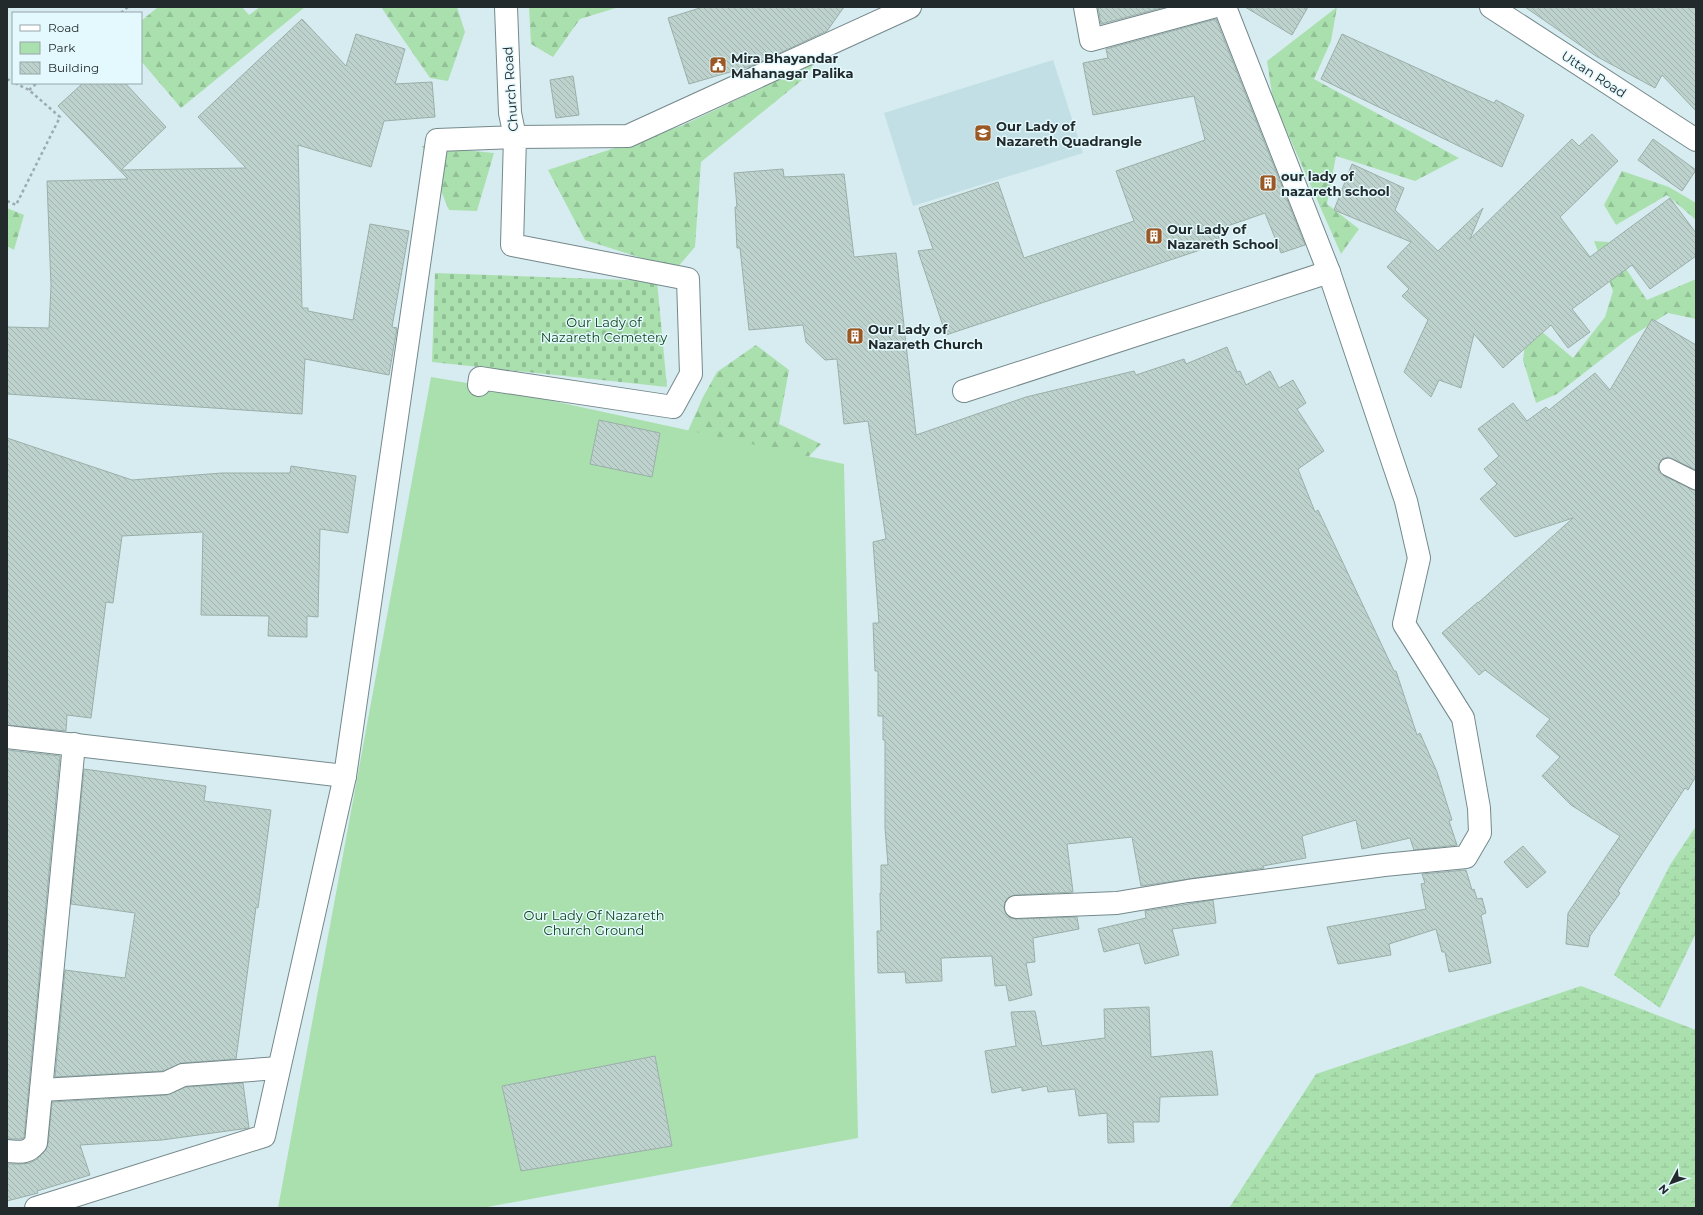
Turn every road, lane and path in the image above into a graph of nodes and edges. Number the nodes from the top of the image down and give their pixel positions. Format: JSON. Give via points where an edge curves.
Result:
{"nodes":[{"id":1,"x":506,"y":7,"type":"edge"},
{"id":2,"x":910,"y":7,"type":"edge"},
{"id":3,"x":1085,"y":7,"type":"edge"},
{"id":4,"x":1213,"y":7,"type":"edge"},
{"id":5,"x":1225,"y":7,"type":"edge"},
{"id":6,"x":1491,"y":7,"type":"edge"},
{"id":7,"x":18,"y":84,"type":"edge"},
{"id":8,"x":36,"y":84,"type":"edge"},
{"id":9,"x":29,"y":90,"type":"junction"},
{"id":10,"x":515,"y":137,"type":"junction"},
{"id":11,"x":1696,"y":140,"type":"edge"},
{"id":12,"x":7,"y":201,"type":"edge"},
{"id":13,"x":1329,"y":272,"type":"junction"},
{"id":14,"x":478,"y":385,"type":"dead end"},
{"id":15,"x":964,"y":391,"type":"dead end"},
{"id":16,"x":1668,"y":467,"type":"dead end"},
{"id":17,"x":1696,"y":481,"type":"edge"},
{"id":18,"x":7,"y":737,"type":"edge"},
{"id":19,"x":74,"y":744,"type":"junction"},
{"id":20,"x":345,"y":776,"type":"junction"},
{"id":21,"x":1016,"y":906,"type":"dead end"},
{"id":22,"x":279,"y":1068,"type":"junction"},
{"id":23,"x":41,"y":1090,"type":"junction"},
{"id":24,"x":7,"y":1151,"type":"edge"},
{"id":25,"x":36,"y":1208,"type":"edge"}],
"edges":[{"from":1,"to":10,"type":"street","name":"Church Road","via":[[510,113]]},
{"from":2,"to":10,"type":"street","via":[[628,136]]},
{"from":3,"to":4,"type":"street","via":[[1091,40]]},
{"from":5,"to":13,"type":"street"},
{"from":6,"to":11,"type":"street","name":"Uttan Road"},
{"from":7,"to":9,"type":"path"},
{"from":8,"to":9,"type":"path"},
{"from":9,"to":12,"type":"path","via":[[60,118],[16,206]]},
{"from":10,"to":14,"type":"street","via":[[512,245],[688,279],[691,374],[673,406],[480,378]]},
{"from":10,"to":20,"type":"street","name":"Church Road","via":[[437,140]]},
{"from":13,"to":15,"type":"street"},
{"from":13,"to":21,"type":"street","via":[[1406,501],[1419,558],[1404,624],[1464,718],[1479,808],[1480,833],[1466,857],[1384,865],[1117,903]]},
{"from":16,"to":17,"type":"lane"},
{"from":18,"to":19,"type":"street"},
{"from":19,"to":20,"type":"street"},
{"from":19,"to":23,"type":"street"},
{"from":20,"to":22,"type":"street"},
{"from":22,"to":23,"type":"street","via":[[183,1075],[166,1083]]},
{"from":22,"to":25,"type":"street","via":[[264,1136]]},
{"from":23,"to":24,"type":"street","via":[[36,1143],[30,1150]]}]}
